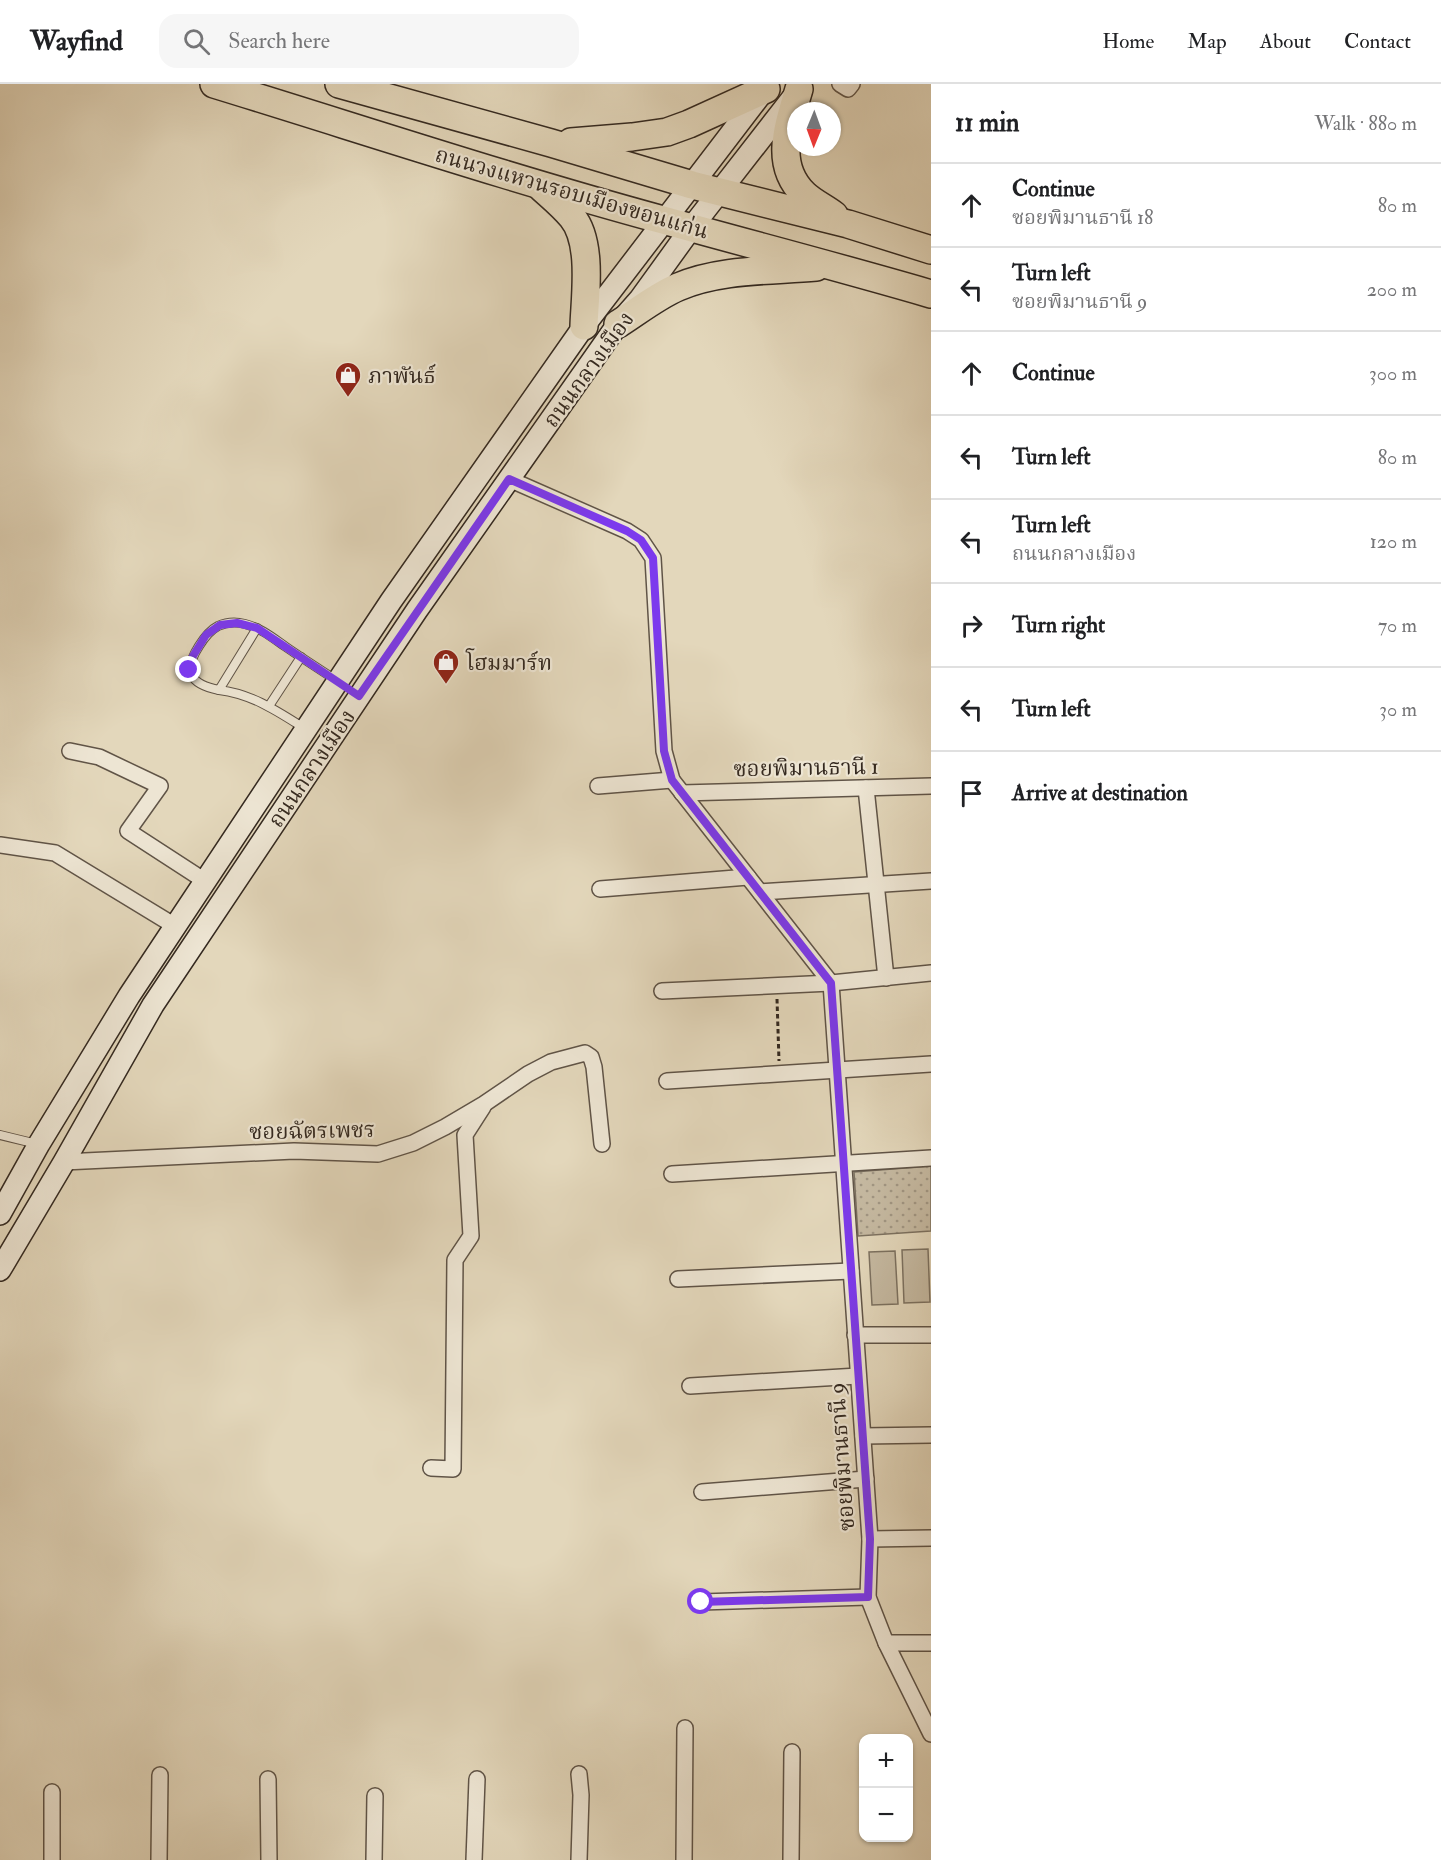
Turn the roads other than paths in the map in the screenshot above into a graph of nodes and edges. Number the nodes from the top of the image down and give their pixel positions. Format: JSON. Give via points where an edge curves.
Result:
{"nodes":[{"id":1,"x":214,"y":84,"type":"edge"},
{"id":2,"x":339,"y":84,"type":"edge"},
{"id":3,"x":840,"y":84,"type":"edge"},
{"id":4,"x":852,"y":84,"type":"edge"},
{"id":5,"x":768,"y":86,"type":"edge"},
{"id":6,"x":801,"y":86,"type":"edge"},
{"id":7,"x":551,"y":143,"type":"junction"},
{"id":8,"x":538,"y":184,"type":"junction"},
{"id":9,"x":692,"y":185,"type":"junction"},
{"id":10,"x":720,"y":192,"type":"junction"},
{"id":11,"x":665,"y":221,"type":"junction"},
{"id":12,"x":848,"y":224,"type":"junction"},
{"id":13,"x":692,"y":227,"type":"junction"},
{"id":14,"x":931,"y":250,"type":"edge"},
{"id":15,"x":835,"y":266,"type":"junction"},
{"id":16,"x":931,"y":294,"type":"edge"},
{"id":17,"x":618,"y":324,"type":"junction"},
{"id":18,"x":584,"y":326,"type":"junction"},
{"id":19,"x":509,"y":479,"type":"junction"},
{"id":20,"x":257,"y":628,"type":"junction"},
{"id":21,"x":301,"y":657,"type":"junction"},
{"id":22,"x":337,"y":681,"type":"junction"},
{"id":23,"x":219,"y":690,"type":"junction"},
{"id":24,"x":359,"y":696,"type":"junction"},
{"id":25,"x":269,"y":706,"type":"junction"},
{"id":26,"x":306,"y":729,"type":"junction"},
{"id":27,"x":70,"y":750,"type":"dead end"},
{"id":28,"x":672,"y":780,"type":"junction"},
{"id":29,"x":598,"y":786,"type":"dead end"},
{"id":30,"x":931,"y":786,"type":"edge"},
{"id":31,"x":866,"y":788,"type":"junction"},
{"id":32,"x":682,"y":793,"type":"junction"},
{"id":33,"x":0,"y":845,"type":"edge"},
{"id":34,"x":748,"y":877,"type":"junction"},
{"id":35,"x":931,"y":880,"type":"edge"},
{"id":36,"x":205,"y":881,"type":"junction"},
{"id":37,"x":876,"y":884,"type":"junction"},
{"id":38,"x":600,"y":889,"type":"dead end"},
{"id":39,"x":760,"y":892,"type":"junction"},
{"id":40,"x":175,"y":926,"type":"junction"},
{"id":41,"x":931,"y":974,"type":"edge"},
{"id":42,"x":886,"y":978,"type":"junction"},
{"id":43,"x":831,"y":983,"type":"junction"},
{"id":44,"x":662,"y":990,"type":"dead end"},
{"id":45,"x":931,"y":1064,"type":"edge"},
{"id":46,"x":837,"y":1070,"type":"junction"},
{"id":47,"x":667,"y":1081,"type":"dead end"},
{"id":48,"x":484,"y":1104,"type":"junction"},
{"id":49,"x":0,"y":1136,"type":"edge"},
{"id":50,"x":39,"y":1144,"type":"junction"},
{"id":51,"x":602,"y":1144,"type":"dead end"},
{"id":52,"x":931,"y":1158,"type":"edge"},
{"id":53,"x":64,"y":1162,"type":"junction"},
{"id":54,"x":843,"y":1163,"type":"junction"},
{"id":55,"x":672,"y":1174,"type":"dead end"},
{"id":56,"x":1,"y":1211,"type":"edge"},
{"id":57,"x":0,"y":1270,"type":"edge"},
{"id":58,"x":851,"y":1271,"type":"junction"},
{"id":59,"x":678,"y":1279,"type":"dead end"},
{"id":60,"x":855,"y":1335,"type":"junction"},
{"id":61,"x":931,"y":1335,"type":"edge"},
{"id":62,"x":858,"y":1376,"type":"junction"},
{"id":63,"x":690,"y":1386,"type":"dead end"},
{"id":64,"x":931,"y":1435,"type":"edge"},
{"id":65,"x":862,"y":1436,"type":"junction"},
{"id":66,"x":431,"y":1468,"type":"dead end"},
{"id":67,"x":866,"y":1479,"type":"junction"},
{"id":68,"x":702,"y":1492,"type":"dead end"},
{"id":69,"x":931,"y":1538,"type":"edge"},
{"id":70,"x":870,"y":1539,"type":"junction"},
{"id":71,"x":868,"y":1597,"type":"junction"},
{"id":72,"x":701,"y":1602,"type":"dead end"},
{"id":73,"x":886,"y":1643,"type":"junction"},
{"id":74,"x":931,"y":1643,"type":"edge"},
{"id":75,"x":685,"y":1728,"type":"dead end"},
{"id":76,"x":931,"y":1734,"type":"edge"},
{"id":77,"x":792,"y":1752,"type":"dead end"},
{"id":78,"x":579,"y":1774,"type":"dead end"},
{"id":79,"x":160,"y":1775,"type":"dead end"},
{"id":80,"x":268,"y":1779,"type":"dead end"},
{"id":81,"x":477,"y":1779,"type":"dead end"},
{"id":82,"x":52,"y":1792,"type":"dead end"},
{"id":83,"x":375,"y":1796,"type":"dead end"},
{"id":84,"x":52,"y":1860,"type":"edge"},
{"id":85,"x":159,"y":1860,"type":"edge"},
{"id":86,"x":268,"y":1860,"type":"edge"},
{"id":87,"x":374,"y":1860,"type":"edge"},
{"id":88,"x":474,"y":1860,"type":"edge"},
{"id":89,"x":579,"y":1860,"type":"edge"},
{"id":90,"x":684,"y":1860,"type":"edge"},
{"id":91,"x":791,"y":1860,"type":"edge"}],
"edges":[{"from":1,"to":8,"type":"highway","name":"ถนนวงแหวนรอบเมืองขอนแก่น"},
{"from":2,"to":7,"type":"highway","name":"ถนนวงแหวนรอบเมืองขอนแก่น"},
{"from":3,"to":4,"type":"street","via":[[848,89]]},
{"from":5,"to":7,"type":"highway","via":[[667,132]]},
{"from":5,"to":9,"type":"main road","name":"ถนนกลางเมือง"},
{"from":6,"to":10,"type":"main road","name":"ถนนกลางเมือง"},
{"from":6,"to":12,"type":"highway","via":[[786,135],[787,165],[804,194]]},
{"from":7,"to":9,"type":"highway","name":"ถนนวงแหวนรอบเมืองขอนแก่น"},
{"from":8,"to":11,"type":"highway","name":"ถนนวงแหวนรอบเมืองขอนแก่น"},
{"from":8,"to":18,"type":"highway","via":[[574,218],[583,241],[587,262]]},
{"from":9,"to":10,"type":"highway","name":"ถนนวงแหวนรอบเมืองขอนแก่น"},
{"from":9,"to":11,"type":"main road","name":"ถนนกลางเมือง"},
{"from":10,"to":12,"type":"highway","name":"ถนนวงแหวนรอบเมืองขอนแก่น"},
{"from":10,"to":13,"type":"main road","name":"ถนนกลางเมือง"},
{"from":11,"to":13,"type":"highway","name":"ถนนวงแหวนรอบเมืองขอนแก่น"},
{"from":11,"to":18,"type":"main road","name":"ถนนกลางเมือง"},
{"from":12,"to":14,"type":"highway","name":"ถนนวงแหวนรอบเมืองขอนแก่น"},
{"from":13,"to":15,"type":"highway","name":"ถนนวงแหวนรอบเมืองขอนแก่น"},
{"from":13,"to":17,"type":"main road","name":"ถนนกลางเมือง"},
{"from":15,"to":16,"type":"highway","name":"ถนนวงแหวนรอบเมืองขอนแก่น"},
{"from":15,"to":17,"type":"highway","via":[[705,278],[675,289]]},
{"from":17,"to":19,"type":"main road","name":"ถนนกลางเมือง"},
{"from":18,"to":22,"type":"main road","name":"ถนนกลางเมือง"},
{"from":19,"to":24,"type":"main road","name":"ถนนกลางเมือง"},
{"from":19,"to":28,"type":"street","via":[[627,531],[641,540],[653,558],[664,751]]},
{"from":20,"to":21,"type":"lane"},
{"from":20,"to":23,"type":"lane"},
{"from":20,"to":23,"type":"lane","via":[[237,623],[220,625],[199,646],[190,663],[191,676]]},
{"from":21,"to":22,"type":"lane"},
{"from":21,"to":25,"type":"lane"},
{"from":22,"to":24,"type":"main road"},
{"from":22,"to":26,"type":"main road","name":"ถนนกลางเมือง"},
{"from":23,"to":25,"type":"lane","via":[[248,696]]},
{"from":24,"to":53,"type":"main road","name":"ถนนกลางเมือง","via":[[153,1005]]},
{"from":25,"to":26,"type":"lane"},
{"from":26,"to":36,"type":"main road","name":"ถนนกลางเมือง"},
{"from":27,"to":36,"type":"street","via":[[99,757],[160,786],[128,831]]},
{"from":28,"to":29,"type":"street"},
{"from":28,"to":32,"type":"street"},
{"from":30,"to":31,"type":"street","name":"ซอยพิมานธานี 1"},
{"from":31,"to":32,"type":"street","name":"ซอยพิมานธานี 1"},
{"from":31,"to":37,"type":"street"},
{"from":32,"to":34,"type":"street"},
{"from":33,"to":40,"type":"street","via":[[55,853]]},
{"from":34,"to":38,"type":"street"},
{"from":34,"to":39,"type":"street"},
{"from":35,"to":37,"type":"street"},
{"from":36,"to":40,"type":"main road","name":"ถนนกลางเมือง"},
{"from":37,"to":39,"type":"street"},
{"from":37,"to":42,"type":"street"},
{"from":39,"to":43,"type":"street"},
{"from":40,"to":50,"type":"main road","name":"ถนนกลางเมือง"},
{"from":41,"to":42,"type":"street"},
{"from":42,"to":43,"type":"street"},
{"from":43,"to":44,"type":"street"},
{"from":43,"to":46,"type":"street","name":"ซอยพิมานธานี 9"},
{"from":45,"to":46,"type":"street"},
{"from":46,"to":47,"type":"street"},
{"from":46,"to":54,"type":"street","name":"ซอยพิมานธานี 9"},
{"from":48,"to":51,"type":"street","name":"ซอยฉัตรเพชร","via":[[551,1062],[585,1053],[594,1067]]},
{"from":48,"to":53,"type":"street","name":"ซอยฉัตรเพชร","via":[[413,1143],[378,1154],[294,1151]]},
{"from":48,"to":66,"type":"street","via":[[465,1135],[471,1236],[455,1260],[453,1469]]},
{"from":49,"to":50,"type":"lane"},
{"from":50,"to":56,"type":"main road","name":"ถนนกลางเมือง"},
{"from":52,"to":54,"type":"street"},
{"from":53,"to":57,"type":"main road","name":"ถนนกลางเมือง"},
{"from":54,"to":55,"type":"street"},
{"from":54,"to":58,"type":"street","name":"ซอยพิมานธานี 9"},
{"from":58,"to":59,"type":"street"},
{"from":58,"to":60,"type":"street","name":"ซอยพิมานธานี 9"},
{"from":60,"to":61,"type":"street"},
{"from":60,"to":62,"type":"street","name":"ซอยพิมานธานี 9"},
{"from":62,"to":63,"type":"street"},
{"from":62,"to":65,"type":"street","name":"ซอยพิมานธานี 9"},
{"from":64,"to":65,"type":"street"},
{"from":65,"to":67,"type":"street","name":"ซอยพิมานธานี 9"},
{"from":67,"to":68,"type":"street"},
{"from":67,"to":70,"type":"street","name":"ซอยพิมานธานี 9"},
{"from":69,"to":70,"type":"street"},
{"from":70,"to":71,"type":"street","name":"ซอยพิมานธานี 9"},
{"from":71,"to":72,"type":"street"},
{"from":71,"to":73,"type":"street","name":"ซอยพิมานธานี 9"},
{"from":73,"to":74,"type":"street"},
{"from":73,"to":76,"type":"street","name":"ซอยพิมานธานี 9"},
{"from":75,"to":90,"type":"street"},
{"from":77,"to":91,"type":"street"},
{"from":78,"to":89,"type":"street"},
{"from":79,"to":85,"type":"street"},
{"from":80,"to":86,"type":"street"},
{"from":81,"to":88,"type":"street"},
{"from":82,"to":84,"type":"street"},
{"from":83,"to":87,"type":"street"}]}
